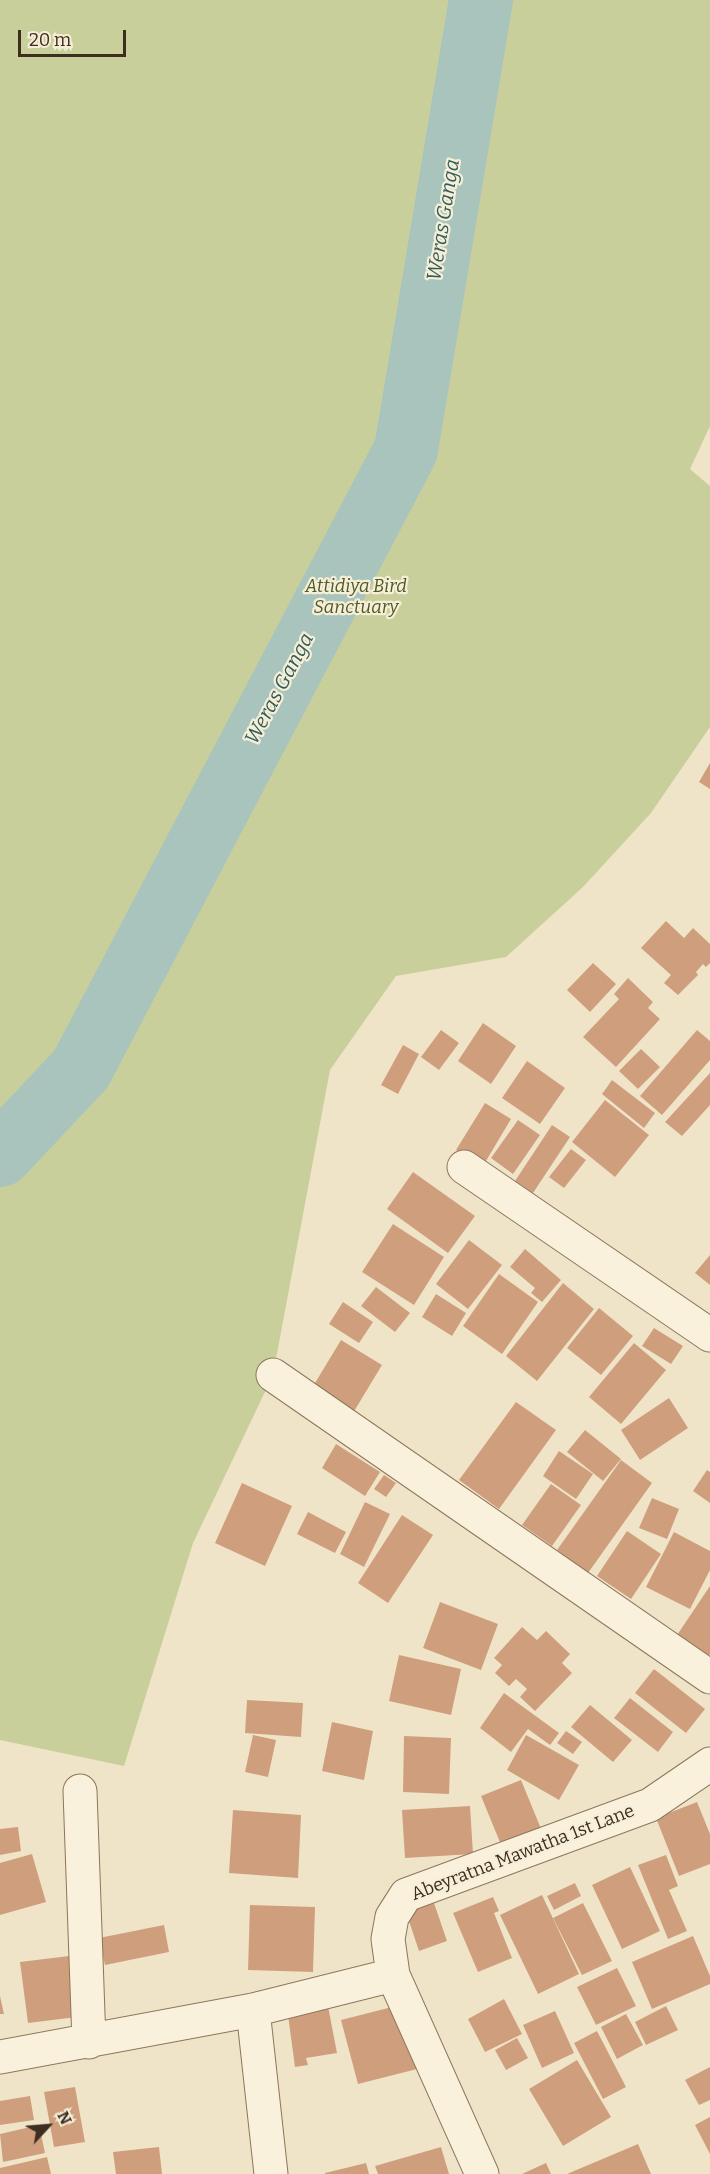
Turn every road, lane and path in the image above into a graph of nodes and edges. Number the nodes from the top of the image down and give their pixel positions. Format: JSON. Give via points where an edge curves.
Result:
{"nodes":[{"id":1,"x":464,"y":1167,"type":"dead end"},
{"id":2,"x":710,"y":1335,"type":"edge"},
{"id":3,"x":273,"y":1375,"type":"dead end"},
{"id":4,"x":710,"y":1677,"type":"edge"},
{"id":5,"x":710,"y":1764,"type":"edge"},
{"id":6,"x":80,"y":1791,"type":"dead end"},
{"id":7,"x":393,"y":1975,"type":"junction"},
{"id":8,"x":253,"y":2010,"type":"junction"},
{"id":9,"x":89,"y":2042,"type":"junction"},
{"id":10,"x":0,"y":2057,"type":"edge"},
{"id":11,"x":271,"y":2174,"type":"edge"},
{"id":12,"x":482,"y":2174,"type":"edge"}],
"edges":[{"from":1,"to":2,"type":"street"},
{"from":3,"to":4,"type":"street"},
{"from":5,"to":7,"type":"street","name":"Abeyratna Mawatha 1st Lane","via":[[650,1806],[406,1895],[392,1917],[388,1939]]},
{"from":6,"to":9,"type":"street"},
{"from":7,"to":8,"type":"street"},
{"from":7,"to":12,"type":"street","name":"Abeyratna Mawatha 1st Lane"},
{"from":8,"to":9,"type":"street"},
{"from":8,"to":11,"type":"street"},
{"from":9,"to":10,"type":"street"}]}
